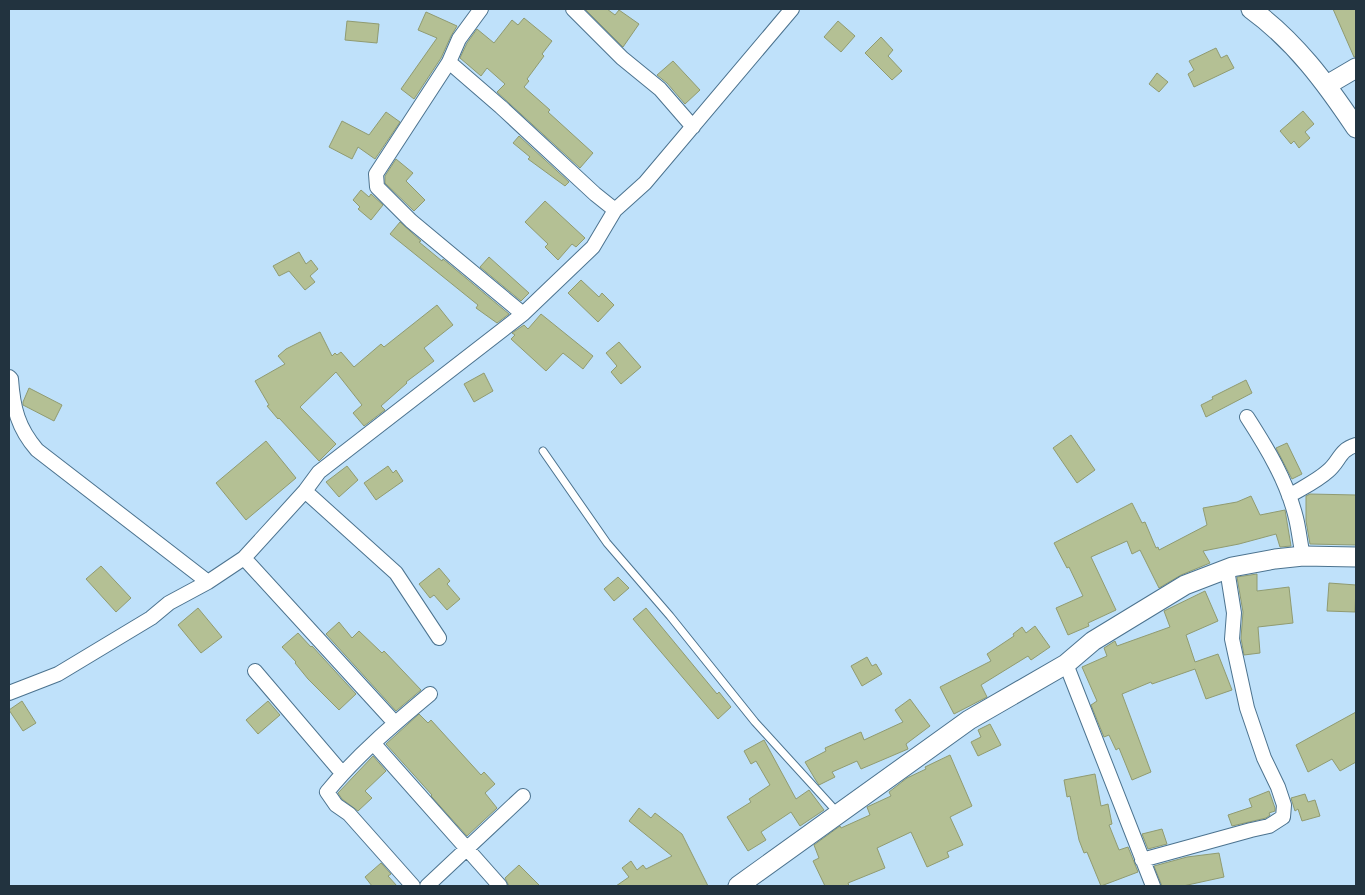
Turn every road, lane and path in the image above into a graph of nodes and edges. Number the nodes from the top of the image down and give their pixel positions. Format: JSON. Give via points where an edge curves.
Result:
{"nodes":[{"id":1,"x":481,"y":9,"type":"edge"},
{"id":2,"x":573,"y":9,"type":"edge"},
{"id":3,"x":792,"y":9,"type":"edge"},
{"id":4,"x":1251,"y":9,"type":"edge"},
{"id":5,"x":449,"y":62,"type":"junction"},
{"id":6,"x":1356,"y":68,"type":"edge"},
{"id":7,"x":1327,"y":85,"type":"junction"},
{"id":8,"x":693,"y":127,"type":"junction"},
{"id":9,"x":1356,"y":128,"type":"edge"},
{"id":10,"x":615,"y":210,"type":"junction"},
{"id":11,"x":522,"y":314,"type":"junction"},
{"id":12,"x":9,"y":376,"type":"edge"},
{"id":13,"x":1247,"y":417,"type":"dead end"},
{"id":14,"x":1356,"y":445,"type":"edge"},
{"id":15,"x":542,"y":451,"type":"dead end"},
{"id":16,"x":305,"y":491,"type":"junction"},
{"id":17,"x":1289,"y":496,"type":"junction"},
{"id":18,"x":1303,"y":556,"type":"junction"},
{"id":19,"x":1356,"y":557,"type":"edge"},
{"id":20,"x":244,"y":558,"type":"junction"},
{"id":21,"x":1227,"y":569,"type":"junction"},
{"id":22,"x":208,"y":582,"type":"junction"},
{"id":23,"x":439,"y":638,"type":"dead end"},
{"id":24,"x":1066,"y":664,"type":"junction"},
{"id":25,"x":255,"y":671,"type":"dead end"},
{"id":26,"x":9,"y":693,"type":"edge"},
{"id":27,"x":430,"y":694,"type":"dead end"},
{"id":28,"x":395,"y":723,"type":"junction"},
{"id":29,"x":374,"y":744,"type":"junction"},
{"id":30,"x":342,"y":773,"type":"junction"},
{"id":31,"x":524,"y":796,"type":"dead end"},
{"id":32,"x":838,"y":813,"type":"junction"},
{"id":33,"x":468,"y":850,"type":"junction"},
{"id":34,"x":1142,"y":860,"type":"junction"},
{"id":35,"x":413,"y":886,"type":"edge"},
{"id":36,"x":427,"y":886,"type":"edge"},
{"id":37,"x":500,"y":886,"type":"edge"},
{"id":38,"x":738,"y":886,"type":"edge"},
{"id":39,"x":1153,"y":886,"type":"edge"}],
"edges":[{"from":1,"to":5,"type":"street","via":[[459,39]]},
{"from":2,"to":8,"type":"street","via":[[622,58],[660,89]]},
{"from":3,"to":8,"type":"street"},
{"from":4,"to":7,"type":"street","via":[[1272,24]]},
{"from":5,"to":10,"type":"street"},
{"from":5,"to":11,"type":"street","via":[[376,174],[377,187],[412,221]]},
{"from":6,"to":7,"type":"street"},
{"from":7,"to":9,"type":"street"},
{"from":8,"to":10,"type":"street","via":[[645,183]]},
{"from":10,"to":11,"type":"street","via":[[593,248]]},
{"from":11,"to":16,"type":"street","via":[[319,472]]},
{"from":12,"to":22,"type":"street","via":[[18,422],[37,450]]},
{"from":13,"to":17,"type":"street","via":[[1269,451]]},
{"from":14,"to":17,"type":"street","via":[[1343,451],[1319,479]]},
{"from":15,"to":32,"type":"lane","via":[[607,543],[755,722]]},
{"from":16,"to":20,"type":"street"},
{"from":16,"to":23,"type":"street","via":[[396,573]]},
{"from":17,"to":18,"type":"street"},
{"from":18,"to":19,"type":"street"},
{"from":18,"to":21,"type":"street"},
{"from":20,"to":22,"type":"street"},
{"from":20,"to":28,"type":"street"},
{"from":21,"to":24,"type":"street","via":[[1185,585],[1093,641]]},
{"from":21,"to":34,"type":"street","via":[[1234,613],[1232,639],[1247,708],[1284,805],[1283,818],[1269,826]]},
{"from":22,"to":26,"type":"street","via":[[58,674]]},
{"from":24,"to":32,"type":"street","via":[[969,720]]},
{"from":24,"to":34,"type":"street"},
{"from":25,"to":30,"type":"street"},
{"from":27,"to":28,"type":"street"},
{"from":28,"to":29,"type":"street"},
{"from":29,"to":30,"type":"street"},
{"from":29,"to":33,"type":"street"},
{"from":30,"to":35,"type":"street","via":[[326,792]]},
{"from":31,"to":33,"type":"street"},
{"from":32,"to":38,"type":"street"},
{"from":33,"to":36,"type":"street"},
{"from":33,"to":37,"type":"street"},
{"from":34,"to":39,"type":"street"}]}
